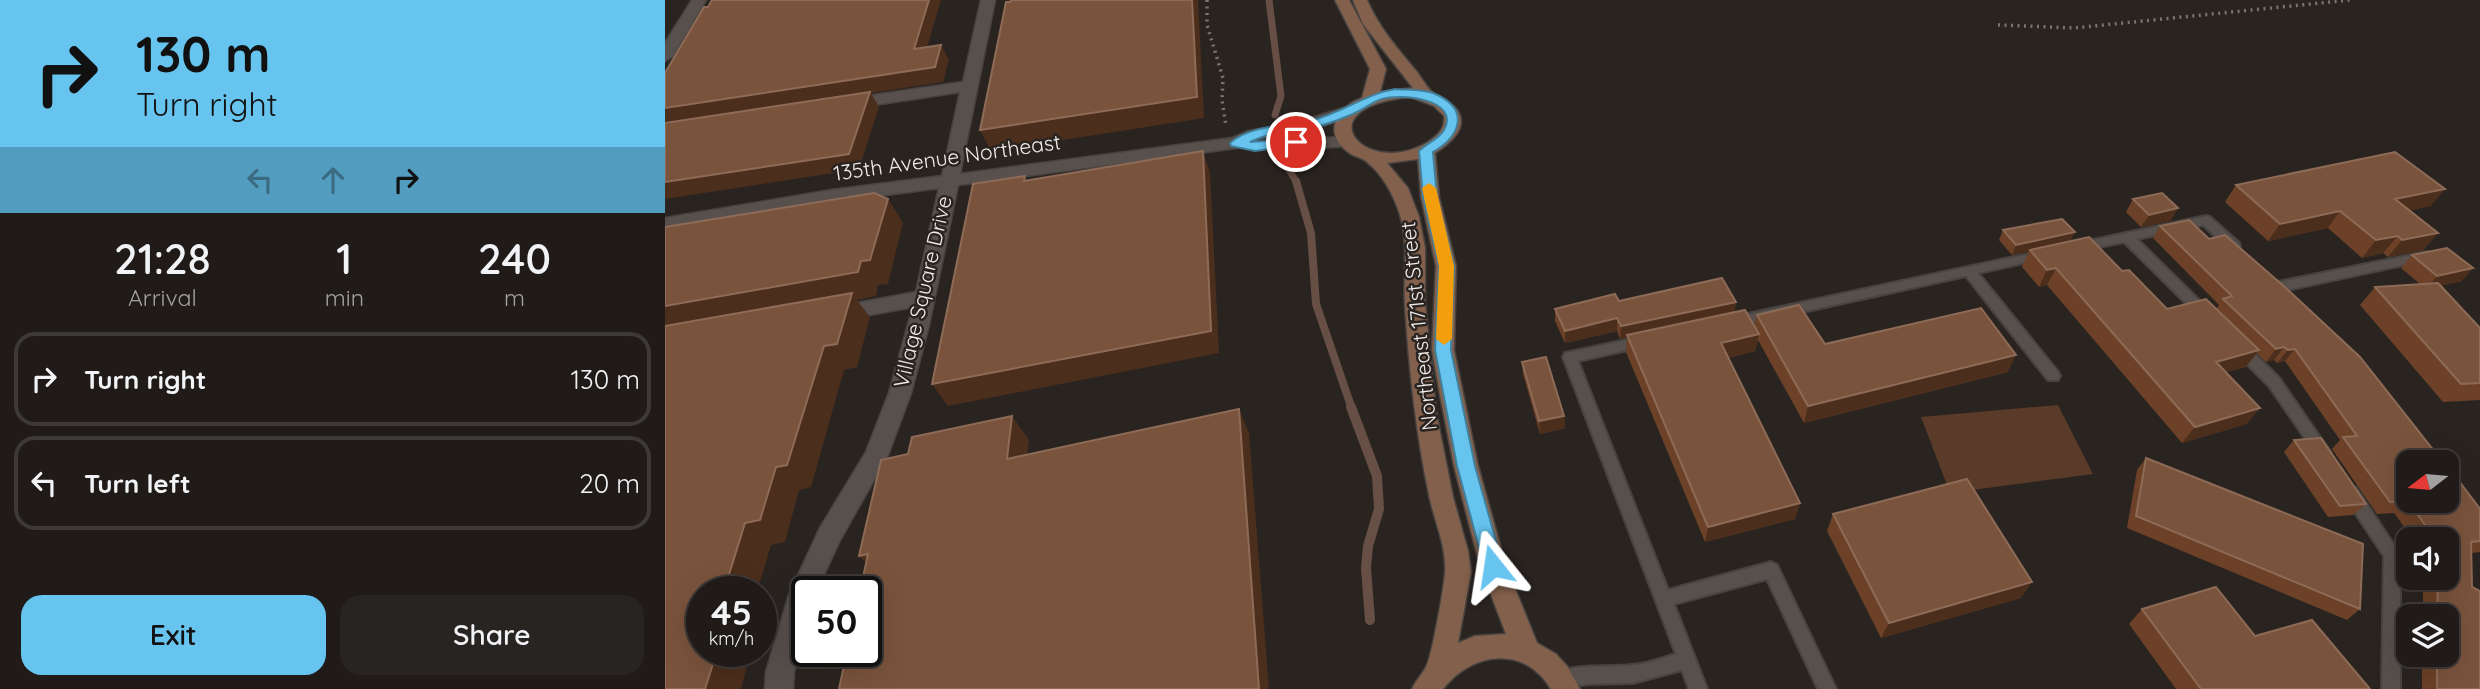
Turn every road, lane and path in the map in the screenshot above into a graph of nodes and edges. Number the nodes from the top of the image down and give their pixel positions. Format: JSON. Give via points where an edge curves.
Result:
{"nodes":[{"id":1,"x":699,"y":0,"type":"edge"},
{"id":2,"x":1207,"y":0,"type":"edge"},
{"id":3,"x":1342,"y":0,"type":"edge"},
{"id":4,"x":1360,"y":0,"type":"edge"},
{"id":5,"x":2350,"y":0,"type":"edge"},
{"id":6,"x":990,"y":10,"type":"edge"},
{"id":7,"x":1998,"y":25,"type":"dead end"},
{"id":8,"x":665,"y":56,"type":"edge"},
{"id":9,"x":970,"y":86,"type":"junction"},
{"id":10,"x":1427,"y":95,"type":"junction"},
{"id":11,"x":1370,"y":99,"type":"junction"},
{"id":12,"x":828,"y":107,"type":"edge"},
{"id":13,"x":1350,"y":111,"type":"junction"},
{"id":14,"x":1231,"y":136,"type":"junction"},
{"id":15,"x":1347,"y":142,"type":"junction"},
{"id":16,"x":1426,"y":151,"type":"junction"},
{"id":17,"x":1372,"y":156,"type":"junction"},
{"id":18,"x":949,"y":180,"type":"junction"},
{"id":19,"x":665,"y":224,"type":"edge"},
{"id":20,"x":2127,"y":237,"type":"junction"},
{"id":21,"x":2444,"y":252,"type":"edge"},
{"id":22,"x":2247,"y":258,"type":"edge"},
{"id":23,"x":1969,"y":271,"type":"junction"},
{"id":24,"x":2277,"y":287,"type":"edge"},
{"id":25,"x":923,"y":298,"type":"junction"},
{"id":26,"x":810,"y":318,"type":"edge"},
{"id":27,"x":1716,"y":325,"type":"edge"},
{"id":28,"x":1663,"y":337,"type":"edge"},
{"id":29,"x":2053,"y":376,"type":"dead end"},
{"id":30,"x":2329,"y":462,"type":"edge"},
{"id":31,"x":2345,"y":485,"type":"edge"},
{"id":32,"x":1664,"y":599,"type":"junction"},
{"id":33,"x":1527,"y":650,"type":"junction"},
{"id":34,"x":1688,"y":660,"type":"junction"},
{"id":35,"x":1433,"y":680,"type":"edge"},
{"id":36,"x":1564,"y":684,"type":"edge"},
{"id":37,"x":779,"y":689,"type":"edge"},
{"id":38,"x":1698,"y":689,"type":"edge"},
{"id":39,"x":1826,"y":689,"type":"edge"},
{"id":40,"x":2391,"y":689,"type":"edge"}],
"edges":[{"from":1,"to":8,"type":"street"},
{"from":2,"to":14,"type":"path","via":[[1207,25],[1223,78],[1222,100]]},
{"from":3,"to":11,"type":"main road","via":[[1378,69]]},
{"from":4,"to":10,"type":"main road","via":[[1370,24]]},
{"from":5,"to":7,"type":"path","via":[[2074,29]]},
{"from":6,"to":9,"type":"street","name":"Village Square Drive"},
{"from":9,"to":12,"type":"street"},
{"from":9,"to":18,"type":"street","name":"Village Square Drive"},
{"from":10,"to":11,"type":"main road","via":[[1395,93]]},
{"from":10,"to":16,"type":"main road","via":[[1450,111],[1453,122],[1440,143]]},
{"from":11,"to":13,"type":"main road"},
{"from":13,"to":14,"type":"street","name":"135th Avenue Northeast","via":[[1294,129]]},
{"from":13,"to":15,"type":"main road","via":[[1343,121]]},
{"from":14,"to":15,"type":"street","name":"135th Avenue Northeast","via":[[1255,147]]},
{"from":14,"to":18,"type":"street","name":"135th Avenue Northeast"},
{"from":15,"to":17,"type":"main road"},
{"from":16,"to":17,"type":"main road"},
{"from":16,"to":33,"type":"main road","name":"Northeast 171st Street","via":[[1430,197],[1446,266],[1443,350],[1451,395],[1493,566]]},
{"from":17,"to":35,"type":"main road","name":"Northeast 171st Street","via":[[1399,188],[1410,217],[1425,412],[1456,551],[1458,572]]},
{"from":18,"to":19,"type":"street","name":"135th Avenue Northeast"},
{"from":18,"to":25,"type":"street","name":"Village Square Drive"},
{"from":20,"to":22,"type":"lane","via":[[2206,220]]},
{"from":20,"to":23,"type":"lane"},
{"from":20,"to":30,"type":"lane","via":[[2274,382]]},
{"from":21,"to":24,"type":"lane"},
{"from":23,"to":27,"type":"lane"},
{"from":23,"to":29,"type":"lane"},
{"from":25,"to":26,"type":"street"},
{"from":25,"to":37,"type":"street","name":"Village Square Drive","via":[[899,393],[876,455],[829,536],[802,595]]},
{"from":28,"to":32,"type":"lane","via":[[1570,357]]},
{"from":31,"to":40,"type":"lane","via":[[2392,554]]},
{"from":32,"to":34,"type":"lane"},
{"from":32,"to":39,"type":"lane","via":[[1771,570]]},
{"from":33,"to":35,"type":"main road","via":[[1481,647],[1459,656]]},
{"from":33,"to":36,"type":"main road","via":[[1546,662]]},
{"from":34,"to":36,"type":"lane","via":[[1633,674],[1588,674]]},
{"from":34,"to":38,"type":"lane"}]}
